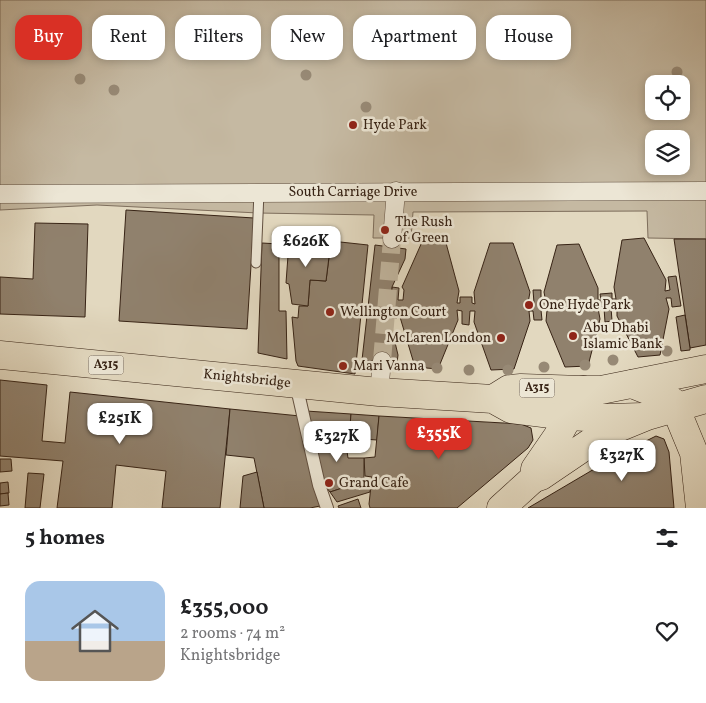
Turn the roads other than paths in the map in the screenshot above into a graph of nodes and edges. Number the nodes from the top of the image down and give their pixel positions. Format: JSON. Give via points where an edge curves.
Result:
{"nodes":[{"id":1,"x":396,"y":191,"type":"junction"},
{"id":2,"x":706,"y":191,"type":"edge"},
{"id":3,"x":259,"y":192,"type":"junction"},
{"id":4,"x":0,"y":194,"type":"edge"},
{"id":5,"x":392,"y":239,"type":"tunnel mouth"},
{"id":6,"x":256,"y":263,"type":"dead end"},
{"id":7,"x":0,"y":355,"type":"edge"},
{"id":8,"x":382,"y":362,"type":"tunnel mouth"},
{"id":9,"x":703,"y":369,"type":"edge"},
{"id":10,"x":296,"y":384,"type":"junction"},
{"id":11,"x":632,"y":384,"type":"junction"},
{"id":12,"x":583,"y":390,"type":"junction"},
{"id":13,"x":379,"y":392,"type":"junction"},
{"id":14,"x":493,"y":399,"type":"junction"},
{"id":15,"x":706,"y":399,"type":"edge"},
{"id":16,"x":676,"y":409,"type":"junction"},
{"id":17,"x":567,"y":416,"type":"junction"},
{"id":18,"x":647,"y":416,"type":"junction"},
{"id":19,"x":534,"y":478,"type":"junction"},
{"id":20,"x":327,"y":508,"type":"edge"},
{"id":21,"x":501,"y":508,"type":"edge"},
{"id":22,"x":700,"y":508,"type":"edge"}],
"edges":[{"from":1,"to":2,"type":"street","name":"South Carriage Drive"},
{"from":1,"to":3,"type":"street","name":"South Carriage Drive"},
{"from":1,"to":5,"type":"street"},
{"from":3,"to":4,"type":"street","name":"South Carriage Drive"},
{"from":3,"to":6,"type":"lane"},
{"from":7,"to":10,"type":"main road","name":"Knightsbridge","number":"A315"},
{"from":8,"to":13,"type":"street"},
{"from":9,"to":11,"type":"main road","name":"Knightsbridge"},
{"from":9,"to":16,"type":"main road","via":[[680,396]]},
{"from":10,"to":13,"type":"main road","name":"Knightsbridge","number":"A315"},
{"from":10,"to":20,"type":"street","via":[[314,468]]},
{"from":11,"to":12,"type":"main road","name":"Knightsbridge"},
{"from":11,"to":16,"type":"main road","via":[[668,398]]},
{"from":12,"to":14,"type":"main road","name":"Knightsbridge","number":"A315","via":[[509,389]]},
{"from":12,"to":17,"type":"main road"},
{"from":13,"to":14,"type":"main road","name":"Knightsbridge","number":"A315"},
{"from":14,"to":17,"type":"main road","name":"Knightsbridge","number":"A315","via":[[511,409]]},
{"from":15,"to":16,"type":"main road","name":"Knightsbridge"},
{"from":16,"to":18,"type":"main road","name":"Knightsbridge"},
{"from":16,"to":22,"type":"main road","via":[[694,453]]},
{"from":17,"to":18,"type":"main road","name":"Knightsbridge","number":"A315"},
{"from":17,"to":19,"type":"main road","via":[[535,469]]},
{"from":18,"to":19,"type":"main road","name":"Knightsbridge","via":[[603,434]]},
{"from":19,"to":21,"type":"main road"}]}
